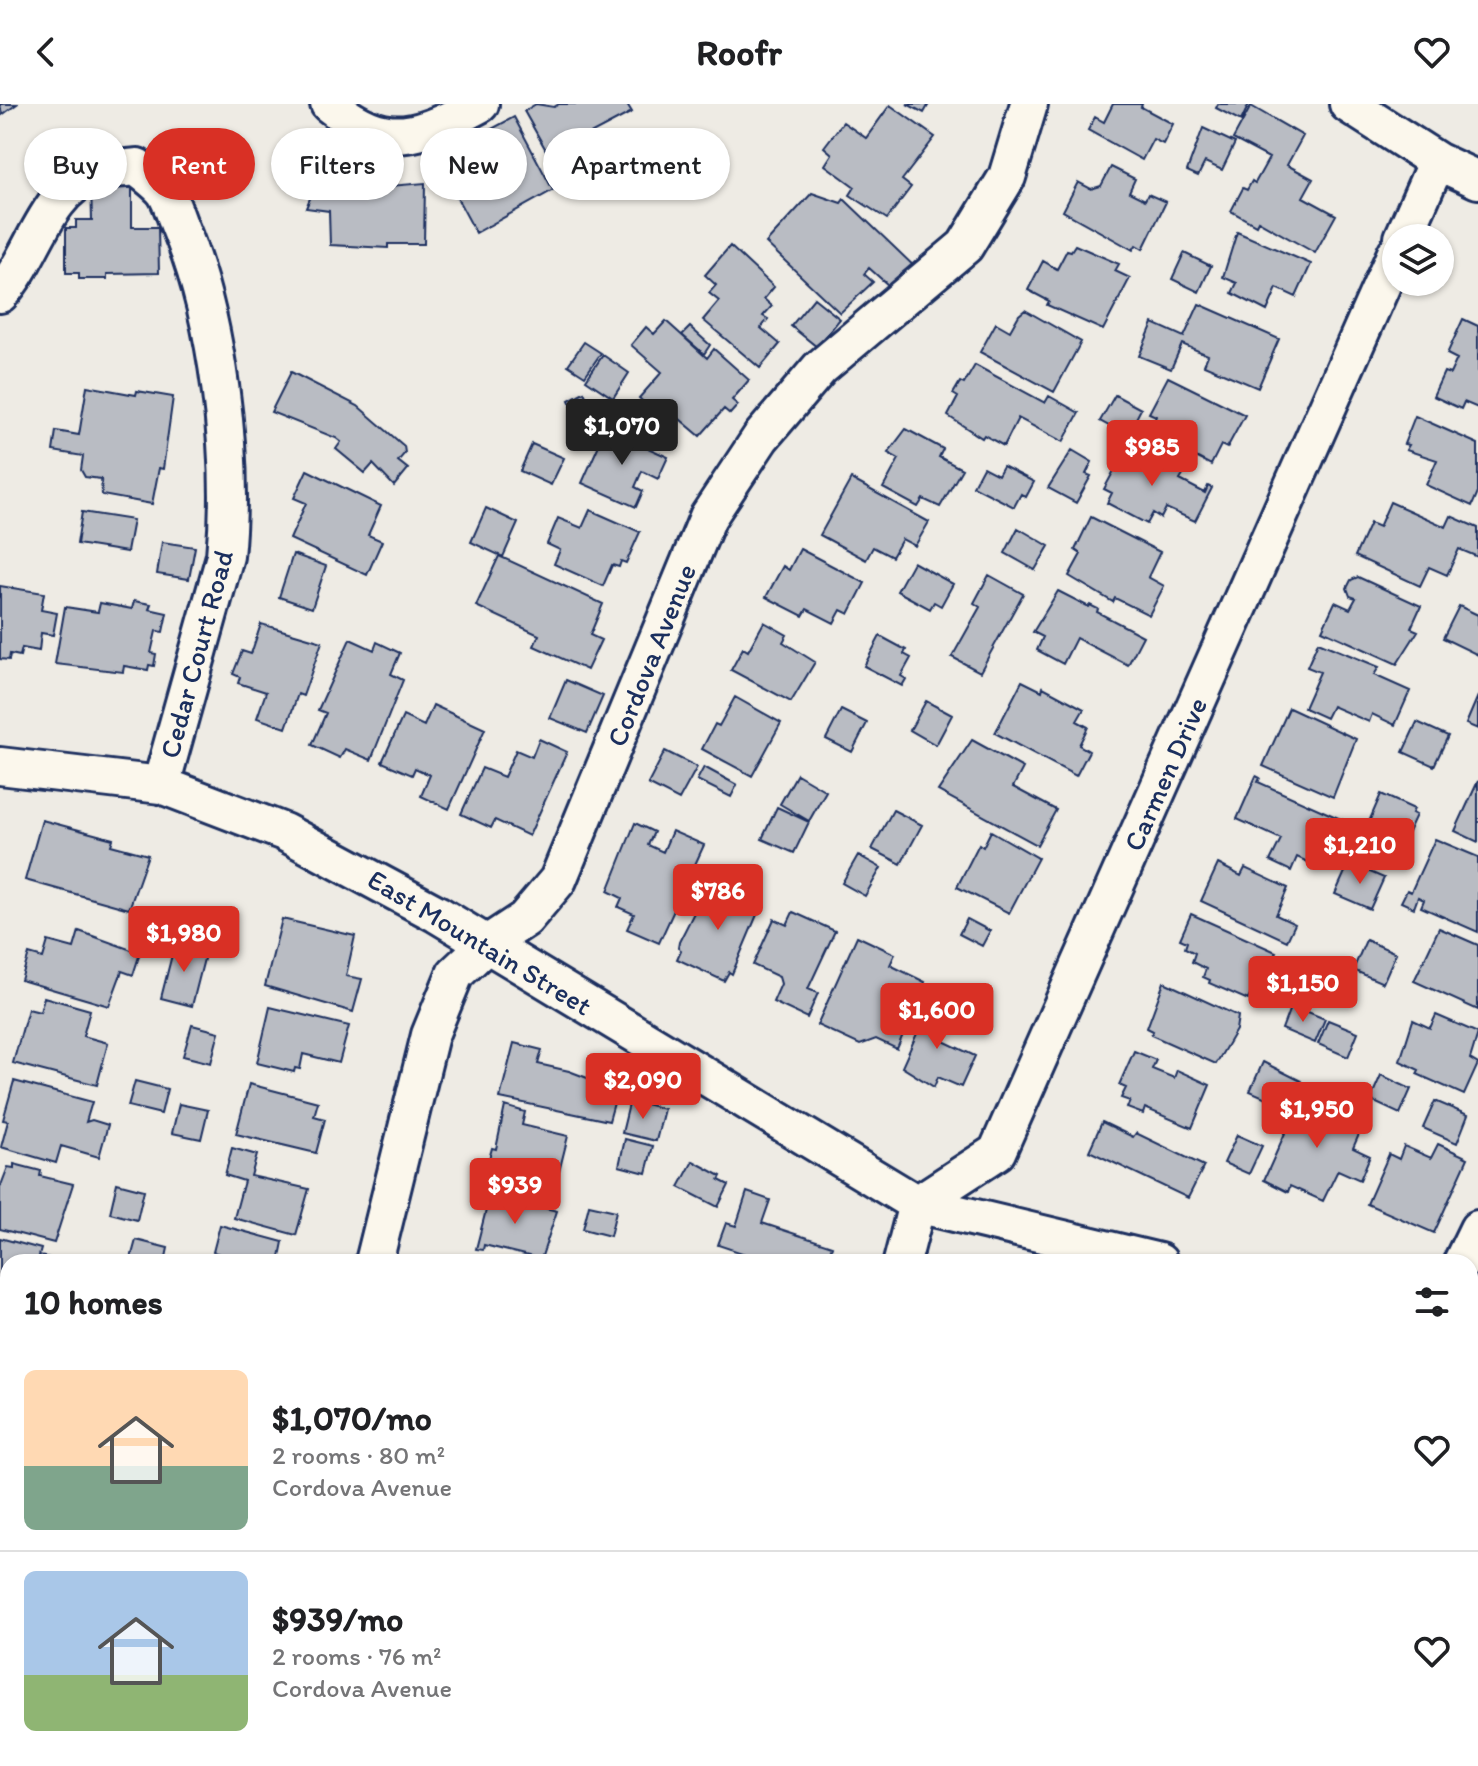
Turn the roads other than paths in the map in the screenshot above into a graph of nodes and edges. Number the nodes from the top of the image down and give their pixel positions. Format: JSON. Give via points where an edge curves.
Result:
{"nodes":[{"id":1,"x":329,"y":104,"type":"edge"},
{"id":2,"x":480,"y":104,"type":"edge"},
{"id":3,"x":1029,"y":104,"type":"edge"},
{"id":4,"x":1348,"y":104,"type":"edge"},
{"id":5,"x":1437,"y":161,"type":"junction"},
{"id":6,"x":1478,"y":180,"type":"edge"},
{"id":7,"x":1409,"y":224,"type":"edge"},
{"id":8,"x":1382,"y":285,"type":"edge"},
{"id":9,"x":0,"y":294,"type":"edge"},
{"id":10,"x":0,"y":766,"type":"edge"},
{"id":11,"x":161,"y":785,"type":"junction"},
{"id":12,"x":487,"y":944,"type":"junction"},
{"id":13,"x":917,"y":1204,"type":"junction"},
{"id":14,"x":1478,"y":1229,"type":"edge"},
{"id":15,"x":376,"y":1254,"type":"edge"},
{"id":16,"x":904,"y":1254,"type":"edge"},
{"id":17,"x":1126,"y":1254,"type":"edge"},
{"id":18,"x":1466,"y":1254,"type":"edge"}],
"edges":[{"from":1,"to":2,"type":"street","via":[[349,120],[391,137],[420,131]]},
{"from":3,"to":12,"type":"street","name":"Cordova Avenue","via":[[1007,177],[965,246],[820,368],[761,437],[708,517],[558,880],[525,919]]},
{"from":4,"to":5,"type":"street"},
{"from":5,"to":6,"type":"street"},
{"from":5,"to":7,"type":"street"},
{"from":8,"to":13,"type":"street","name":"Carmen Drive","via":[[997,1152]]},
{"from":9,"to":11,"type":"street","name":"Cedar Court Road","via":[[61,194],[95,172],[137,167],[165,192],[189,248],[212,342],[229,523],[225,556]]},
{"from":10,"to":11,"type":"street","name":"East Mountain Street"},
{"from":11,"to":12,"type":"street","name":"East Mountain Street","via":[[284,832]]},
{"from":12,"to":13,"type":"street","name":"East Mountain Street"},
{"from":12,"to":15,"type":"street","name":"Cordova Avenue","via":[[455,974],[430,1035]]},
{"from":13,"to":16,"type":"street"},
{"from":13,"to":17,"type":"street","name":"East Mountain Street"},
{"from":14,"to":18,"type":"street"}]}
